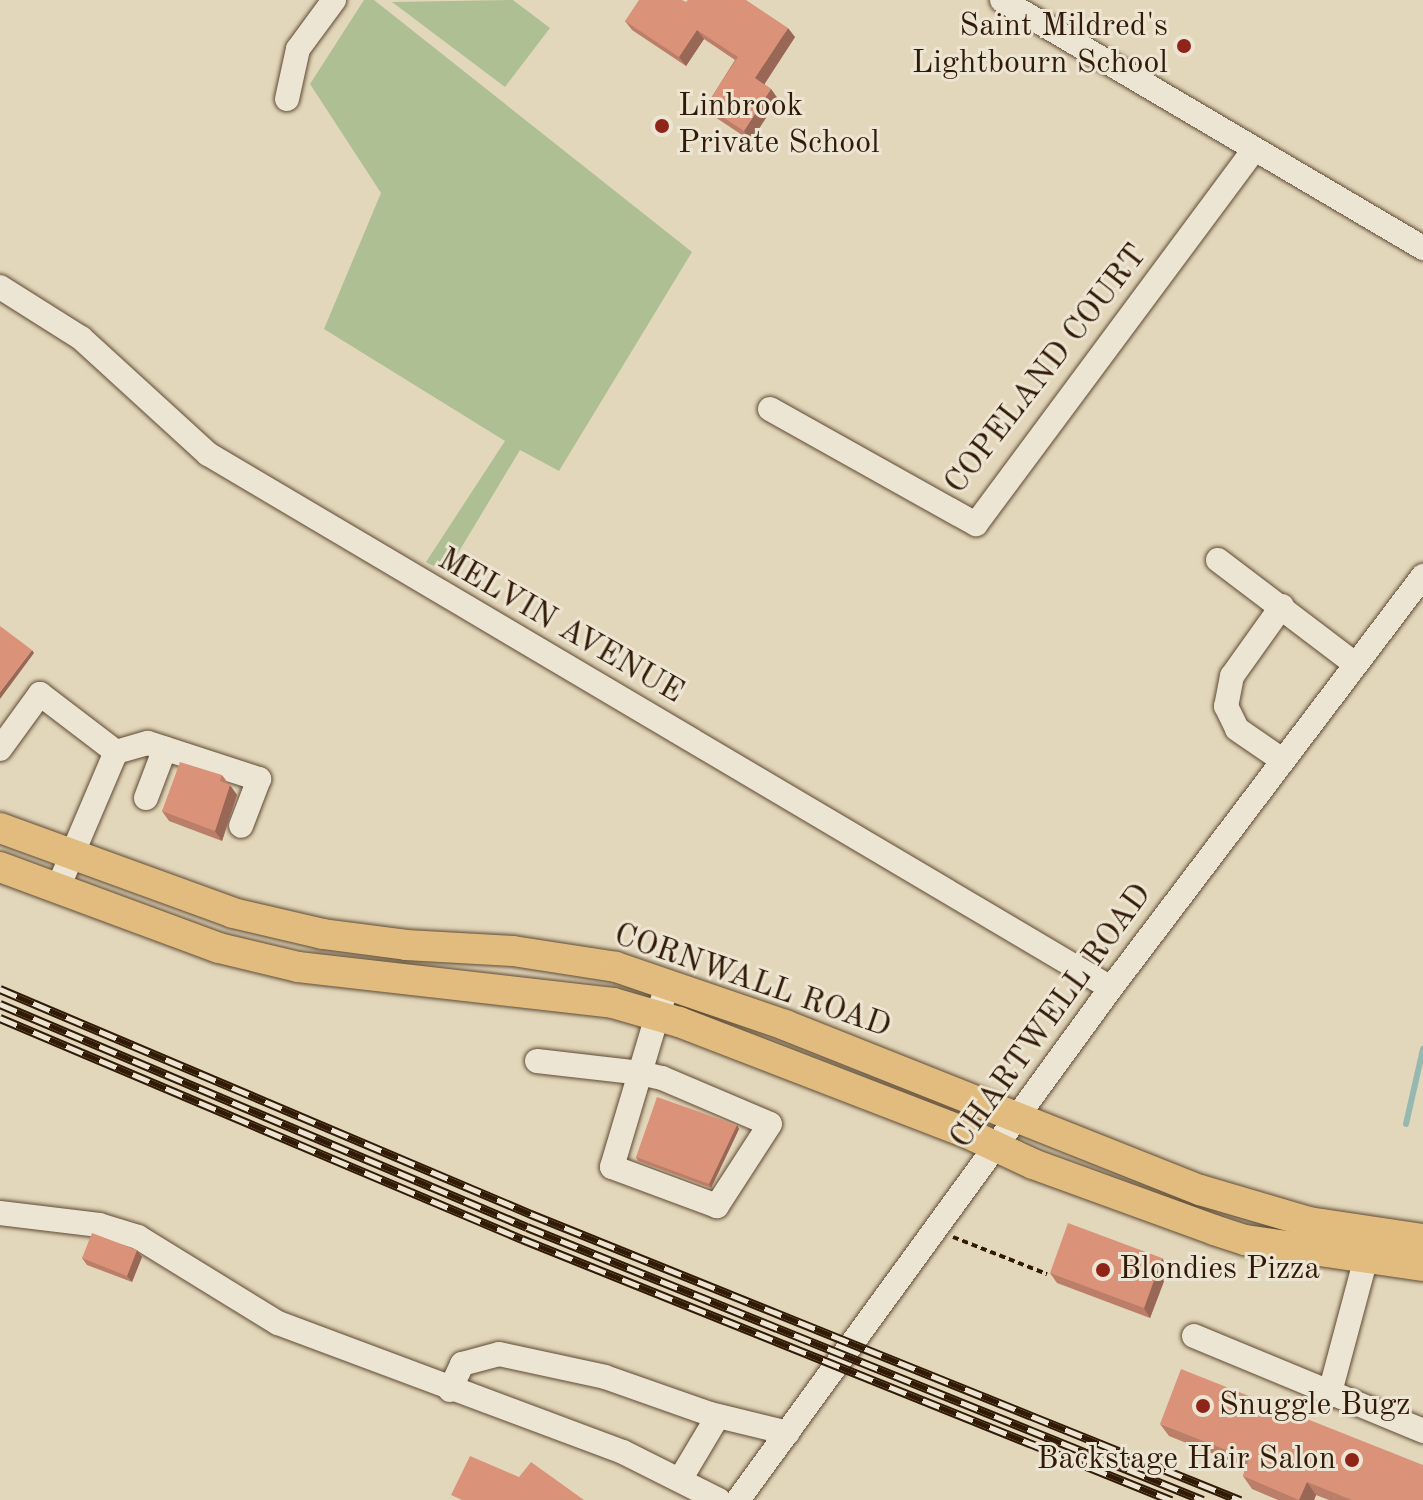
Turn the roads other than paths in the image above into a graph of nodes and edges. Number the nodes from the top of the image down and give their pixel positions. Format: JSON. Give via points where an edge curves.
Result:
{"nodes":[{"id":1,"x":334,"y":0,"type":"edge"},
{"id":2,"x":1002,"y":0,"type":"edge"},
{"id":3,"x":287,"y":99,"type":"dead end"},
{"id":4,"x":1254,"y":150,"type":"junction"},
{"id":5,"x":1423,"y":248,"type":"edge"},
{"id":6,"x":0,"y":287,"type":"edge"},
{"id":7,"x":770,"y":409,"type":"dead end"},
{"id":8,"x":1218,"y":560,"type":"dead end"},
{"id":9,"x":1423,"y":576,"type":"edge"},
{"id":10,"x":1282,"y":606,"type":"junction"},
{"id":11,"x":1355,"y":664,"type":"junction"},
{"id":12,"x":165,"y":748,"type":"junction"},
{"id":13,"x":0,"y":749,"type":"edge"},
{"id":14,"x":116,"y":752,"type":"junction"},
{"id":15,"x":1282,"y":760,"type":"junction"},
{"id":16,"x":146,"y":798,"type":"dead end"},
{"id":17,"x":241,"y":826,"type":"dead end"},
{"id":18,"x":0,"y":828,"type":"edge"},
{"id":19,"x":72,"y":856,"type":"junction"},
{"id":20,"x":0,"y":867,"type":"edge"},
{"id":21,"x":57,"y":890,"type":"junction"},
{"id":22,"x":668,"y":984,"type":"junction"},
{"id":23,"x":1111,"y":988,"type":"junction"},
{"id":24,"x":657,"y":1016,"type":"junction"},
{"id":25,"x":537,"y":1061,"type":"dead end"},
{"id":26,"x":640,"y":1073,"type":"junction"},
{"id":27,"x":1018,"y":1120,"type":"junction"},
{"id":28,"x":999,"y":1147,"type":"junction"},
{"id":29,"x":0,"y":1213,"type":"edge"},
{"id":30,"x":1423,"y":1239,"type":"edge"},
{"id":31,"x":1366,"y":1258,"type":"junction"},
{"id":32,"x":1423,"y":1266,"type":"edge"},
{"id":33,"x":1194,"y":1336,"type":"dead end"},
{"id":34,"x":450,"y":1390,"type":"junction"},
{"id":35,"x":1329,"y":1396,"type":"junction"},
{"id":36,"x":718,"y":1416,"type":"junction"},
{"id":37,"x":1423,"y":1431,"type":"edge"},
{"id":38,"x":788,"y":1433,"type":"junction"},
{"id":39,"x":681,"y":1478,"type":"junction"},
{"id":40,"x":719,"y":1500,"type":"edge"},
{"id":41,"x":738,"y":1500,"type":"edge"}],
"edges":[{"from":1,"to":3,"type":"street","via":[[298,49]]},
{"from":2,"to":4,"type":"street"},
{"from":4,"to":5,"type":"street"},
{"from":4,"to":7,"type":"street","name":"COPELAND COURT","via":[[976,524]]},
{"from":6,"to":23,"type":"street","name":"MELVIN AVENUE","via":[[81,338],[208,454]]},
{"from":8,"to":10,"type":"street"},
{"from":9,"to":11,"type":"street","name":"CHARTWELL ROAD"},
{"from":10,"to":11,"type":"street"},
{"from":10,"to":15,"type":"street","via":[[1232,676],[1226,706],[1237,729]]},
{"from":11,"to":15,"type":"street","name":"CHARTWELL ROAD"},
{"from":12,"to":14,"type":"street","via":[[148,743]]},
{"from":12,"to":16,"type":"street"},
{"from":12,"to":17,"type":"street","via":[[259,779]]},
{"from":13,"to":14,"type":"street","via":[[40,694]]},
{"from":14,"to":19,"type":"street"},
{"from":15,"to":23,"type":"street","name":"CHARTWELL ROAD"},
{"from":18,"to":19,"type":"main road","name":"CORNWALL ROAD"},
{"from":19,"to":21,"type":"street"},
{"from":19,"to":22,"type":"main road","name":"CORNWALL ROAD","via":[[233,913],[323,934],[513,951],[616,967]]},
{"from":20,"to":21,"type":"main road","name":"CORNWALL ROAD"},
{"from":21,"to":24,"type":"main road","name":"CORNWALL ROAD","via":[[219,948],[298,967],[361,978],[549,993]]},
{"from":22,"to":24,"type":"street"},
{"from":22,"to":27,"type":"main road","name":"CORNWALL ROAD","via":[[785,1025]]},
{"from":23,"to":27,"type":"street","name":"CHARTWELL ROAD"},
{"from":24,"to":26,"type":"street"},
{"from":24,"to":28,"type":"main road","name":"CORNWALL ROAD"},
{"from":25,"to":26,"type":"street"},
{"from":26,"to":26,"type":"street","via":[[612,1167],[717,1206],[770,1124]]},
{"from":27,"to":28,"type":"street","name":"CHARTWELL ROAD"},
{"from":27,"to":30,"type":"main road","name":"CORNWALL ROAD","via":[[1267,1210]]},
{"from":28,"to":31,"type":"main road","name":"CORNWALL ROAD","via":[[1245,1240]]},
{"from":28,"to":38,"type":"street","name":"CHARTWELL ROAD"},
{"from":29,"to":34,"type":"street","via":[[99,1225],[138,1237],[278,1323]]},
{"from":31,"to":32,"type":"main road","name":"CORNWALL ROAD"},
{"from":31,"to":35,"type":"street"},
{"from":33,"to":35,"type":"street"},
{"from":34,"to":36,"type":"street","via":[[462,1364],[499,1354],[605,1377]]},
{"from":34,"to":39,"type":"street"},
{"from":35,"to":37,"type":"street"},
{"from":36,"to":38,"type":"street"},
{"from":36,"to":39,"type":"street"},
{"from":38,"to":41,"type":"street","name":"CHARTWELL ROAD"},
{"from":39,"to":40,"type":"street"}]}
